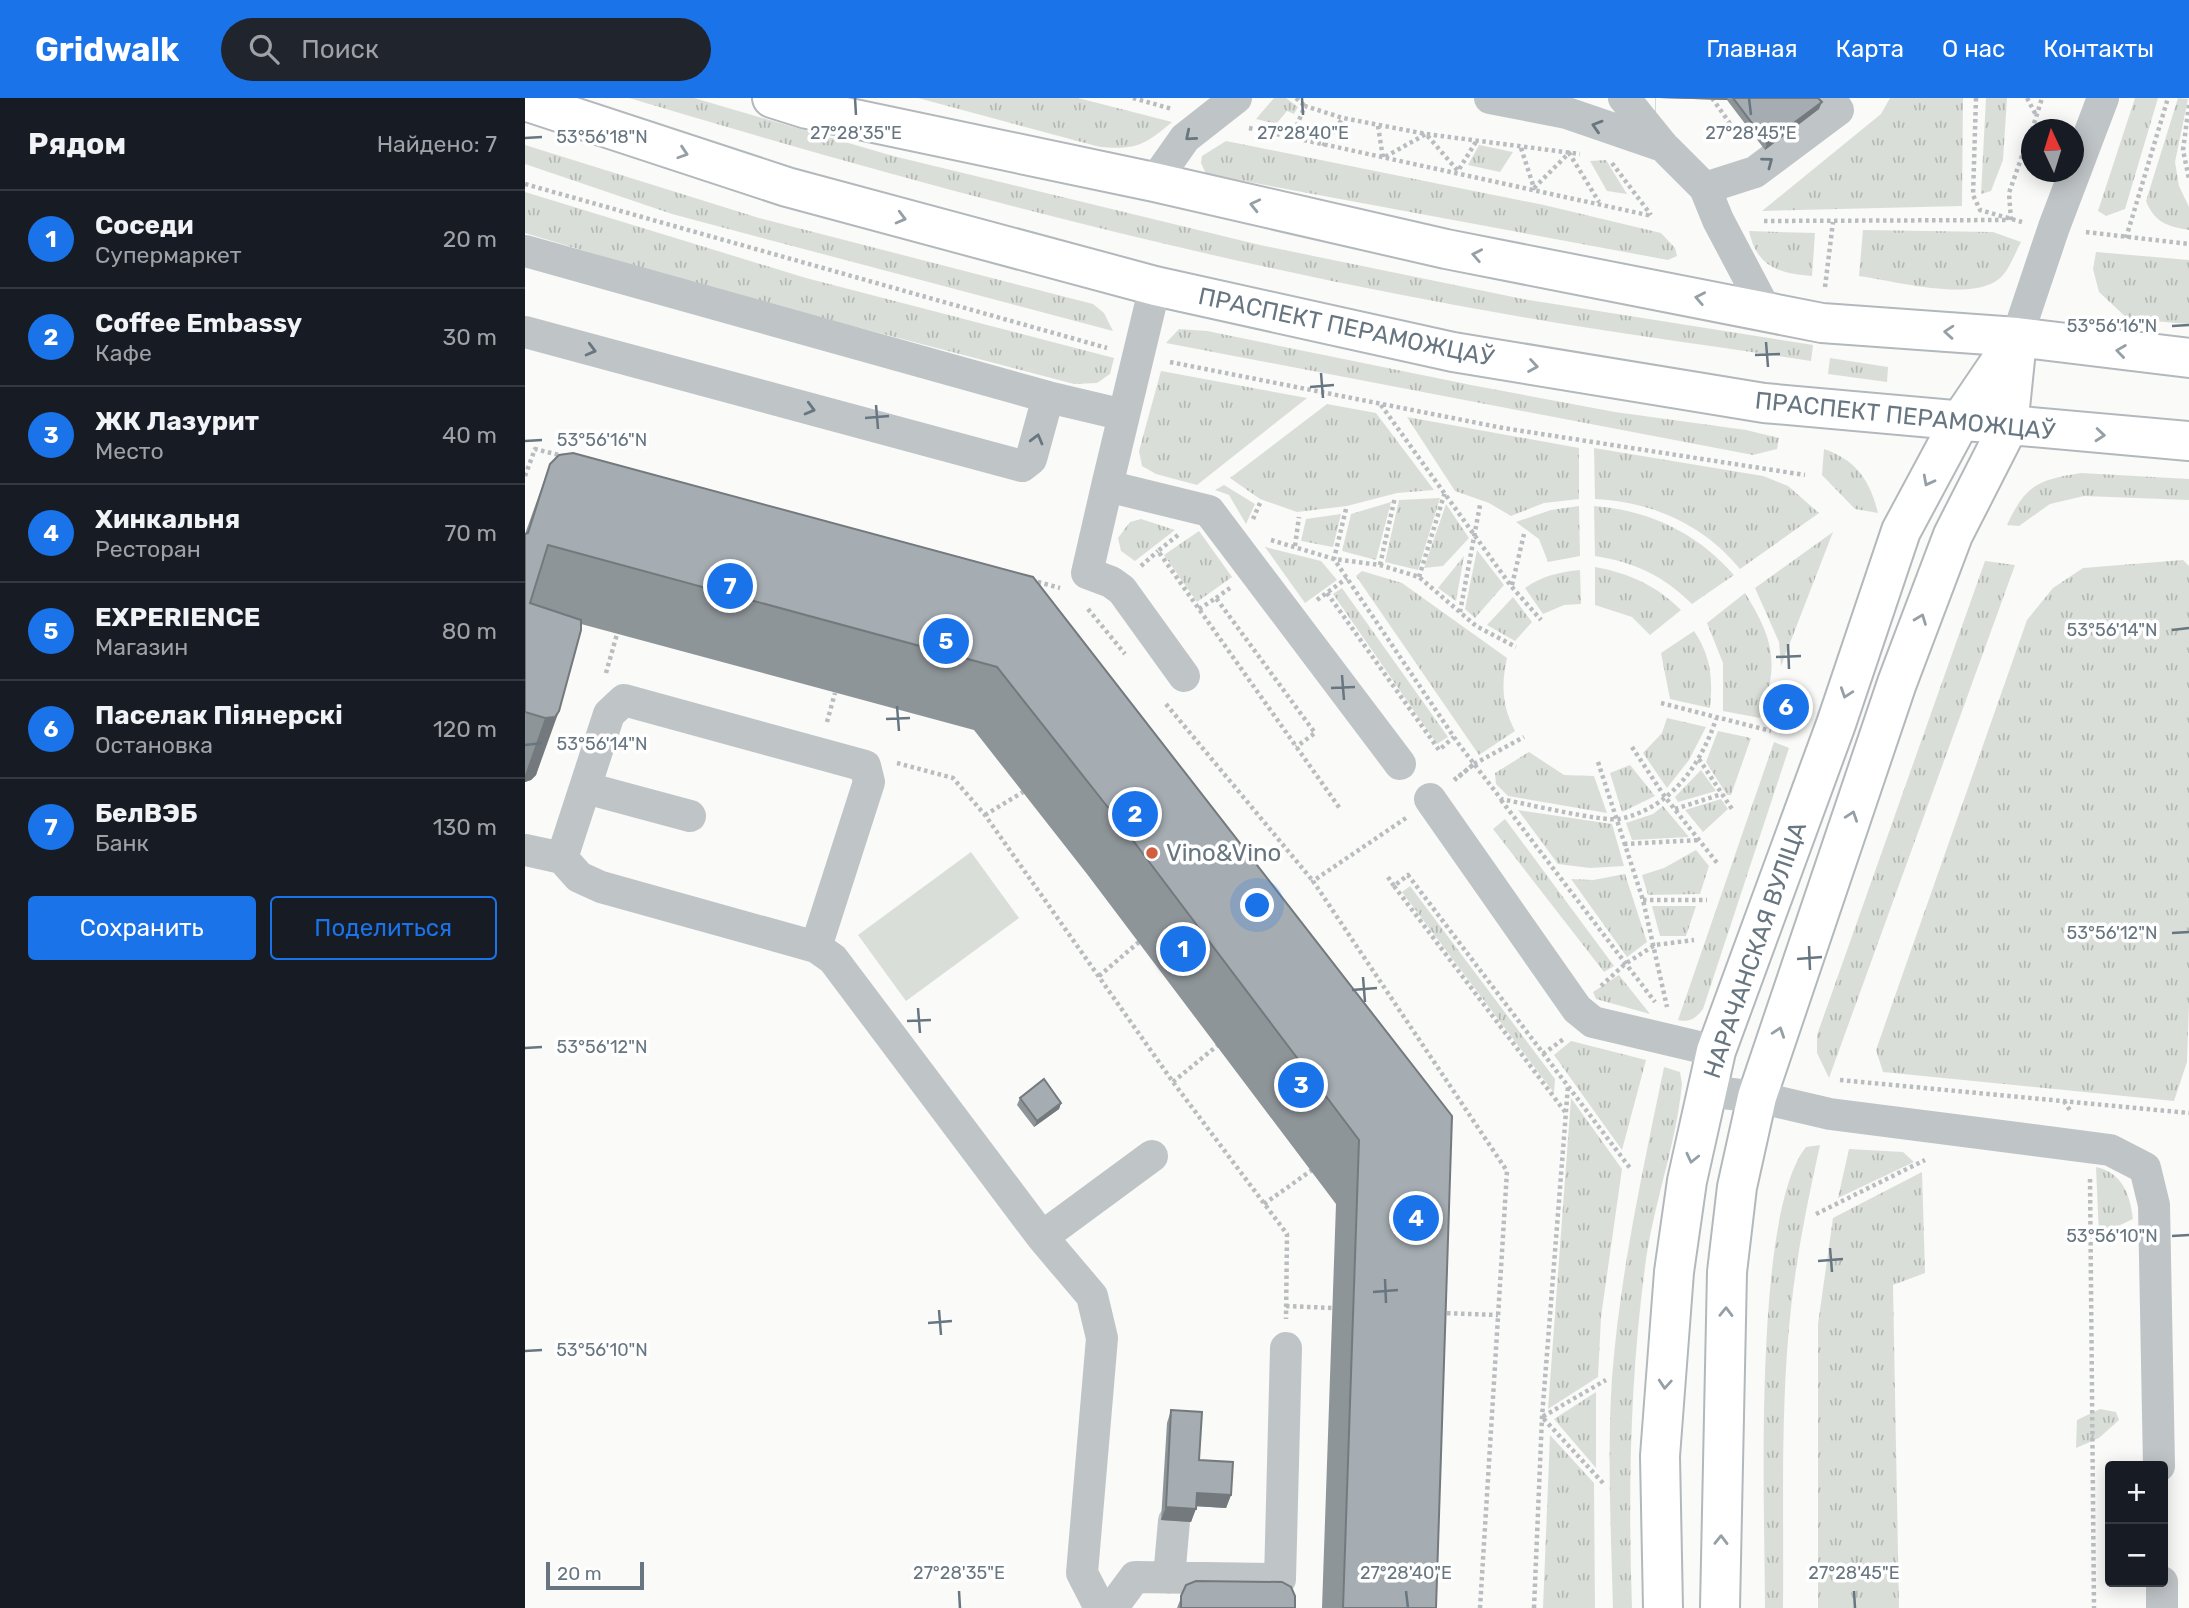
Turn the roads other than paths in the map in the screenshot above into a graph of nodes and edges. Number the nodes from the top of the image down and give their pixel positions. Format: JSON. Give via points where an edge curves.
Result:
{"nodes":[{"id":1,"x":772,"y":98,"type":"edge"},
{"id":2,"x":1236,"y":98,"type":"edge"},
{"id":3,"x":1490,"y":98,"type":"edge"},
{"id":4,"x":1624,"y":98,"type":"edge"},
{"id":5,"x":1829,"y":98,"type":"edge"},
{"id":6,"x":2103,"y":98,"type":"edge"},
{"id":7,"x":1656,"y":99,"type":"edge"},
{"id":8,"x":525,"y":101,"type":"edge"},
{"id":9,"x":1663,"y":146,"type":"junction"},
{"id":10,"x":1154,"y":182,"type":"junction"},
{"id":11,"x":1705,"y":188,"type":"junction"},
{"id":12,"x":525,"y":251,"type":"edge"},
{"id":13,"x":1155,"y":286,"type":"junction"},
{"id":14,"x":1766,"y":311,"type":"junction"},
{"id":15,"x":525,"y":332,"type":"edge"},
{"id":16,"x":2017,"y":337,"type":"junction"},
{"id":17,"x":2189,"y":358,"type":"edge"},
{"id":18,"x":1048,"y":397,"type":"junction"},
{"id":19,"x":1124,"y":415,"type":"junction"},
{"id":20,"x":1960,"y":421,"type":"junction"},
{"id":21,"x":2008,"y":427,"type":"junction"},
{"id":22,"x":2189,"y":441,"type":"edge"},
{"id":23,"x":1107,"y":486,"type":"junction"},
{"id":24,"x":1184,"y":676,"type":"dead end"},
{"id":25,"x":1400,"y":764,"type":"dead end"},
{"id":26,"x":586,"y":788,"type":"junction"},
{"id":27,"x":1421,"y":806,"type":"road end"},
{"id":28,"x":690,"y":816,"type":"dead end"},
{"id":29,"x":525,"y":850,"type":"edge"},
{"id":30,"x":562,"y":858,"type":"junction"},
{"id":31,"x":816,"y":947,"type":"junction"},
{"id":32,"x":1716,"y":1051,"type":"junction"},
{"id":33,"x":1707,"y":1091,"type":"junction"},
{"id":34,"x":1757,"y":1097,"type":"junction"},
{"id":35,"x":1152,"y":1156,"type":"dead end"},
{"id":36,"x":1042,"y":1237,"type":"junction"},
{"id":37,"x":1286,"y":1348,"type":"road end"},
{"id":38,"x":2159,"y":1461,"type":"edge"},
{"id":39,"x":1174,"y":1521,"type":"edge"},
{"id":40,"x":1169,"y":1578,"type":"junction"},
{"id":41,"x":2162,"y":1587,"type":"edge"},
{"id":42,"x":1100,"y":1608,"type":"edge"},
{"id":43,"x":1112,"y":1608,"type":"edge"},
{"id":44,"x":1663,"y":1608,"type":"edge"},
{"id":45,"x":1720,"y":1608,"type":"edge"},
{"id":46,"x":2162,"y":1608,"type":"edge"}],
"edges":[{"from":1,"to":10,"type":"main road"},
{"from":2,"to":10,"type":"street","one_way":true,"via":[[1185,138]]},
{"from":9,"to":3,"type":"street","one_way":true,"via":[[1567,113]]},
{"from":4,"to":9,"type":"street"},
{"from":11,"to":5,"type":"street","one_way":true,"via":[[1755,172],[1838,110]]},
{"from":6,"to":16,"type":"street"},
{"from":7,"to":9,"type":"street"},
{"from":8,"to":13,"type":"main road","name":"ПРАСПЕКТ ПЕРАМОЖЦАЎ","one_way":true,"via":[[787,187]]},
{"from":9,"to":11,"type":"street"},
{"from":14,"to":10,"type":"main road","one_way":true,"via":[[1446,248]]},
{"from":11,"to":14,"type":"street"},
{"from":12,"to":18,"type":"street"},
{"from":13,"to":19,"type":"street"},
{"from":13,"to":20,"type":"main road","name":"ПРАСПЕКТ ПЕРАМОЖЦАЎ","one_way":true,"via":[[1467,355],[1764,403]]},
{"from":16,"to":14,"type":"main road","one_way":true,"via":[[1822,323]]},
{"from":15,"to":18,"type":"street","one_way":true,"via":[[1022,466],[1031,459]]},
{"from":17,"to":16,"type":"main road","one_way":true},
{"from":16,"to":20,"type":"main road","name":"НАРАЧАНСКАЯ ВУЛІЦА"},
{"from":16,"to":21,"type":"main road"},
{"from":18,"to":19,"type":"street"},
{"from":19,"to":23,"type":"street"},
{"from":20,"to":21,"type":"main road","name":"ПРАСПЕКТ ПЕРАМОЖЦАЎ"},
{"from":20,"to":32,"type":"main road","name":"НАРАЧАНСКАЯ ВУЛІЦА","one_way":true,"via":[[1901,531]]},
{"from":21,"to":22,"type":"main road","name":"ПРАСПЕКТ ПЕРАМОЖЦАЎ","one_way":true},
{"from":34,"to":21,"type":"main road","name":"НАРАЧАНСКАЯ ВУЛІЦА","one_way":true,"via":[[1897,683],[1953,535]]},
{"from":23,"to":24,"type":"street","via":[[1087,573],[1122,590]]},
{"from":23,"to":25,"type":"street","via":[[1209,511]]},
{"from":26,"to":28,"type":"street"},
{"from":26,"to":30,"type":"street"},
{"from":26,"to":31,"type":"street","via":[[609,714],[624,700],[865,766],[869,782]]},
{"from":27,"to":32,"type":"street","via":[[1577,1009],[1593,1022]]},
{"from":29,"to":30,"type":"street"},
{"from":30,"to":31,"type":"street","via":[[579,877],[601,887]]},
{"from":31,"to":36,"type":"street","via":[[833,959]]},
{"from":32,"to":33,"type":"main road","name":"НАРАЧАНСКАЯ ВУЛІЦА"},
{"from":33,"to":34,"type":"street"},
{"from":33,"to":44,"type":"main road","name":"НАРАЧАНСКАЯ ВУЛІЦА","one_way":true,"via":[[1687,1181],[1674,1272],[1660,1456]]},
{"from":34,"to":38,"type":"street","via":[[1830,1114],[2111,1150],[2144,1168],[2154,1205]]},
{"from":45,"to":34,"type":"main road","name":"НАРАЧАНСКАЯ ВУЛІЦА","one_way":true,"via":[[1727,1272],[1737,1187]]},
{"from":35,"to":36,"type":"street"},
{"from":36,"to":42,"type":"street","via":[[1092,1296],[1102,1338],[1082,1573]]},
{"from":37,"to":40,"type":"street","via":[[1280,1579]]},
{"from":39,"to":40,"type":"street"},
{"from":40,"to":43,"type":"street","via":[[1135,1577]]},
{"from":41,"to":46,"type":"street"}]}
